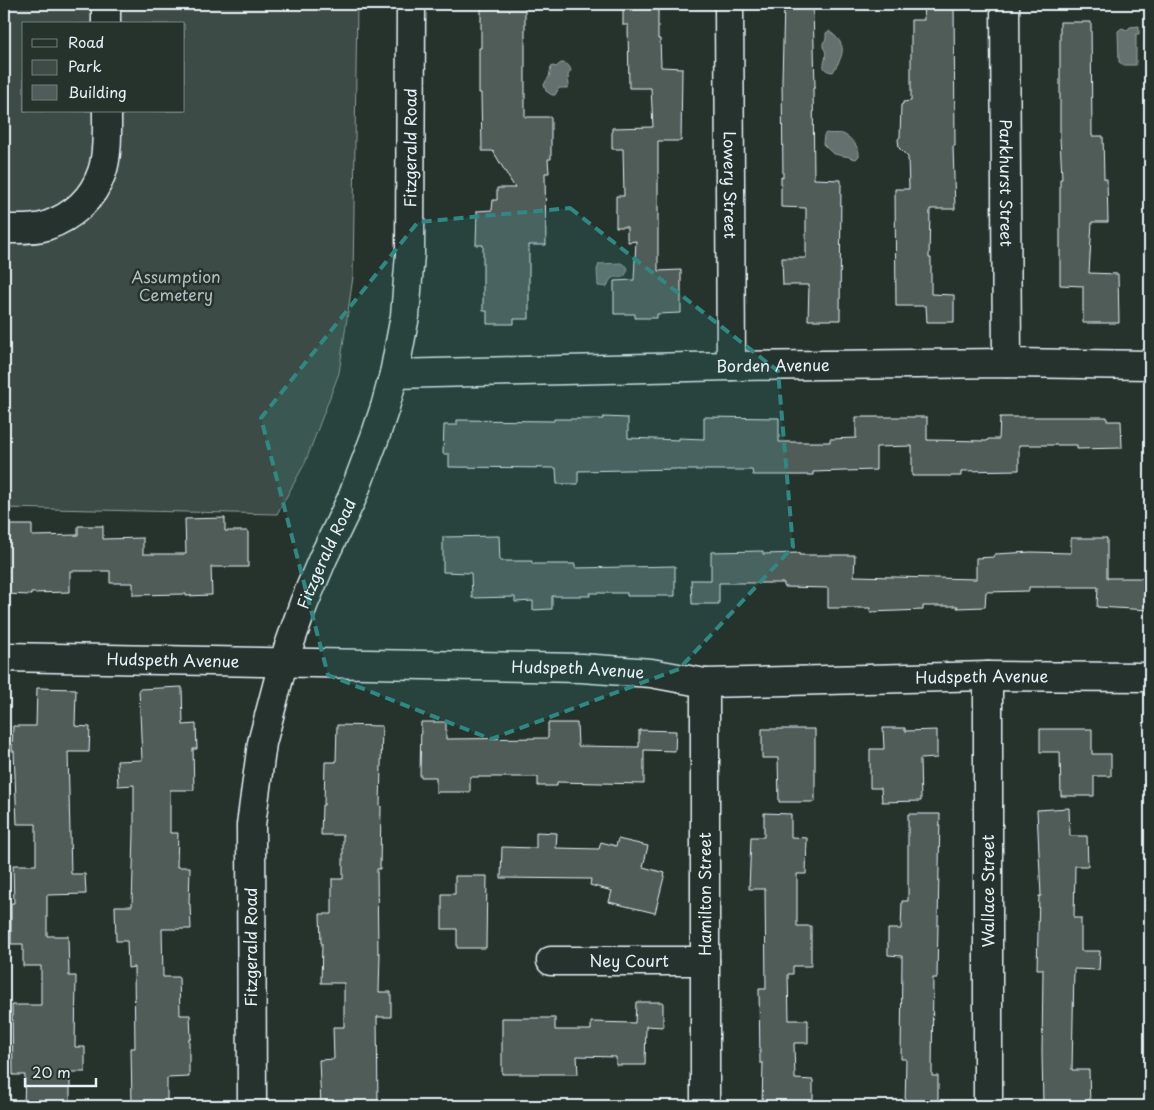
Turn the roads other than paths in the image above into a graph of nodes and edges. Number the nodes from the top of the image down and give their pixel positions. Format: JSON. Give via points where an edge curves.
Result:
{"nodes":[{"id":1,"x":106,"y":4,"type":"edge"},
{"id":2,"x":411,"y":4,"type":"edge"},
{"id":3,"x":729,"y":4,"type":"edge"},
{"id":4,"x":1005,"y":4,"type":"edge"},
{"id":5,"x":106,"y":22,"type":"edge"},
{"id":6,"x":106,"y":112,"type":"edge"},
{"id":7,"x":4,"y":229,"type":"edge"},
{"id":8,"x":1006,"y":363,"type":"junction"},
{"id":9,"x":1150,"y":365,"type":"edge"},
{"id":10,"x":731,"y":366,"type":"junction"},
{"id":11,"x":394,"y":374,"type":"junction"},
{"id":12,"x":4,"y":657,"type":"edge"},
{"id":13,"x":283,"y":663,"type":"junction"},
{"id":14,"x":988,"y":676,"type":"junction"},
{"id":15,"x":1150,"y":677,"type":"edge"},
{"id":16,"x":705,"y":683,"type":"junction"},
{"id":17,"x":551,"y":961,"type":"dead end"},
{"id":18,"x":705,"y":961,"type":"junction"},
{"id":19,"x":252,"y":1106,"type":"edge"},
{"id":20,"x":705,"y":1106,"type":"edge"},
{"id":21,"x":988,"y":1106,"type":"edge"}],
"edges":[{"from":1,"to":5,"type":"street"},
{"from":2,"to":11,"type":"street","name":"Fitzgerald Road","via":[[410,254],[405,316]]},
{"from":3,"to":10,"type":"street","name":"Lowery Street"},
{"from":4,"to":8,"type":"street","name":"Parkhurst Street"},
{"from":6,"to":7,"type":"street","via":[[107,145],[102,172],[90,196],[70,216],[44,227]]},
{"from":8,"to":9,"type":"street","name":"Borden Avenue"},
{"from":8,"to":10,"type":"street","name":"Borden Avenue"},
{"from":10,"to":11,"type":"street","name":"Borden Avenue"},
{"from":11,"to":13,"type":"street","name":"Fitzgerald Road","via":[[352,498],[304,603]]},
{"from":12,"to":13,"type":"street","name":"Hudspeth Avenue"},
{"from":13,"to":16,"type":"street","name":"Hudspeth Avenue","via":[[581,668]]},
{"from":13,"to":19,"type":"street","name":"Fitzgerald Road","via":[[262,743],[251,825]]},
{"from":14,"to":15,"type":"street","name":"Hudspeth Avenue"},
{"from":14,"to":16,"type":"street","name":"Hudspeth Avenue"},
{"from":14,"to":21,"type":"street","name":"Wallace Street"},
{"from":16,"to":18,"type":"street","name":"Hamilton Street"},
{"from":17,"to":18,"type":"street","name":"Ney Court"},
{"from":18,"to":20,"type":"street","name":"Hamilton Street"}]}
